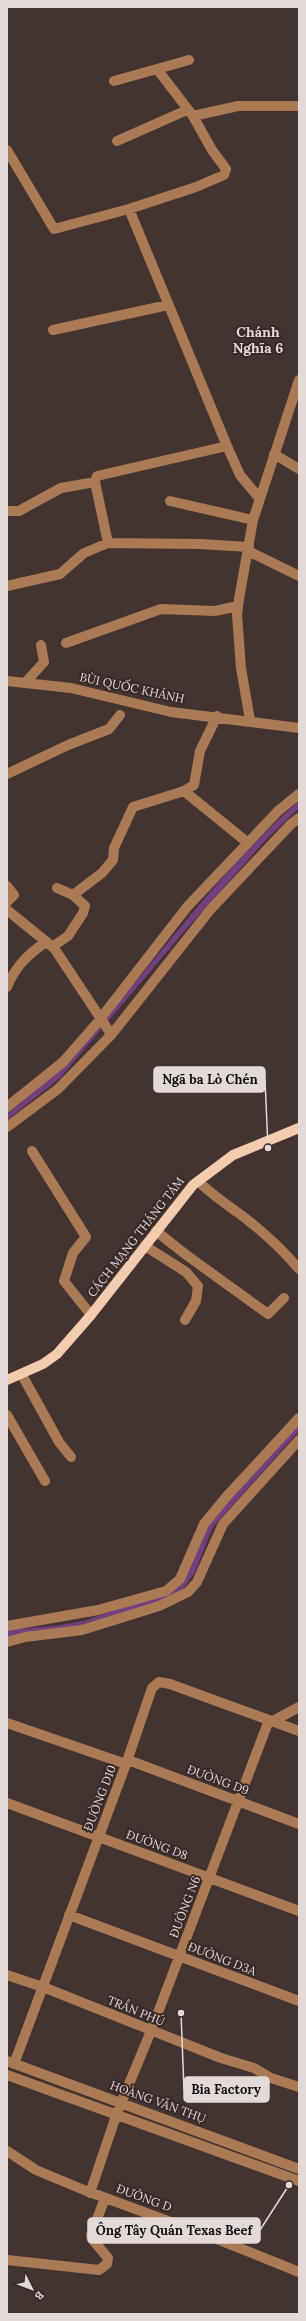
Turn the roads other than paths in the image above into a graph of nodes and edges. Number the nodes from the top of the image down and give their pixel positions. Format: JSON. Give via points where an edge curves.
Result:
{"nodes":[{"id":1,"x":189,"y":60,"type":"dead end"},
{"id":2,"x":157,"y":69,"type":"junction"},
{"id":3,"x":114,"y":81,"type":"dead end"},
{"id":4,"x":299,"y":106,"type":"edge"},
{"id":5,"x":190,"y":113,"type":"junction"},
{"id":6,"x":117,"y":141,"type":"dead end"},
{"id":7,"x":7,"y":150,"type":"edge"},
{"id":8,"x":129,"y":209,"type":"junction"},
{"id":9,"x":168,"y":304,"type":"junction"},
{"id":10,"x":53,"y":330,"type":"dead end"},
{"id":11,"x":299,"y":380,"type":"edge"},
{"id":12,"x":227,"y":446,"type":"junction"},
{"id":13,"x":274,"y":454,"type":"junction"},
{"id":14,"x":299,"y":469,"type":"edge"},
{"id":15,"x":95,"y":482,"type":"junction"},
{"id":16,"x":259,"y":498,"type":"junction"},
{"id":17,"x":170,"y":501,"type":"dead end"},
{"id":18,"x":7,"y":511,"type":"edge"},
{"id":19,"x":253,"y":520,"type":"junction"},
{"id":20,"x":108,"y":542,"type":"junction"},
{"id":21,"x":248,"y":549,"type":"junction"},
{"id":22,"x":299,"y":563,"type":"edge"},
{"id":23,"x":296,"y":574,"type":"edge"},
{"id":24,"x":7,"y":586,"type":"edge"},
{"id":25,"x":238,"y":606,"type":"junction"},
{"id":26,"x":66,"y":643,"type":"dead end"},
{"id":27,"x":41,"y":645,"type":"dead end"},
{"id":28,"x":7,"y":681,"type":"edge"},
{"id":29,"x":25,"y":682,"type":"junction"},
{"id":30,"x":120,"y":715,"type":"dead end"},
{"id":31,"x":217,"y":716,"type":"junction"},
{"id":32,"x":250,"y":720,"type":"junction"},
{"id":33,"x":299,"y":728,"type":"edge"},
{"id":34,"x":7,"y":774,"type":"edge"},
{"id":35,"x":184,"y":791,"type":"junction"},
{"id":36,"x":299,"y":794,"type":"edge"},
{"id":37,"x":299,"y":819,"type":"edge"},
{"id":38,"x":248,"y":843,"type":"junction"},
{"id":39,"x":7,"y":886,"type":"edge"},
{"id":40,"x":57,"y":888,"type":"dead end"},
{"id":41,"x":73,"y":895,"type":"junction"},
{"id":42,"x":7,"y":902,"type":"edge"},
{"id":43,"x":7,"y":910,"type":"edge"},
{"id":44,"x":49,"y":944,"type":"junction"},
{"id":45,"x":8,"y":989,"type":"edge"},
{"id":46,"x":102,"y":1018,"type":"junction"},
{"id":47,"x":110,"y":1031,"type":"dead end"},
{"id":48,"x":7,"y":1107,"type":"edge"},
{"id":49,"x":7,"y":1127,"type":"edge"},
{"id":50,"x":299,"y":1128,"type":"edge"},
{"id":51,"x":32,"y":1150,"type":"dead end"},
{"id":52,"x":198,"y":1181,"type":"junction"},
{"id":53,"x":156,"y":1231,"type":"junction"},
{"id":54,"x":145,"y":1246,"type":"junction"},
{"id":55,"x":299,"y":1269,"type":"edge"},
{"id":56,"x":284,"y":1298,"type":"dead end"},
{"id":57,"x":91,"y":1315,"type":"junction"},
{"id":58,"x":185,"y":1320,"type":"dead end"},
{"id":59,"x":22,"y":1375,"type":"junction"},
{"id":60,"x":7,"y":1380,"type":"edge"},
{"id":61,"x":7,"y":1415,"type":"edge"},
{"id":62,"x":299,"y":1418,"type":"edge"},
{"id":63,"x":299,"y":1440,"type":"edge"},
{"id":64,"x":71,"y":1457,"type":"dead end"},
{"id":65,"x":45,"y":1481,"type":"dead end"},
{"id":66,"x":196,"y":1542,"type":"junction"},
{"id":67,"x":213,"y":1548,"type":"junction"},
{"id":68,"x":105,"y":1609,"type":"junction"},
{"id":69,"x":107,"y":1622,"type":"junction"},
{"id":70,"x":7,"y":1626,"type":"edge"},
{"id":71,"x":7,"y":1642,"type":"edge"},
{"id":72,"x":299,"y":1708,"type":"edge"},
{"id":73,"x":271,"y":1721,"type":"junction"},
{"id":74,"x":7,"y":1722,"type":"edge"},
{"id":75,"x":299,"y":1731,"type":"edge"},
{"id":76,"x":127,"y":1762,"type":"junction"},
{"id":77,"x":238,"y":1801,"type":"junction"},
{"id":78,"x":7,"y":1803,"type":"edge"},
{"id":79,"x":299,"y":1824,"type":"edge"},
{"id":80,"x":98,"y":1838,"type":"junction"},
{"id":81,"x":210,"y":1878,"type":"junction"},
{"id":82,"x":299,"y":1911,"type":"edge"},
{"id":83,"x":69,"y":1915,"type":"junction"},
{"id":84,"x":180,"y":1957,"type":"junction"},
{"id":85,"x":7,"y":1975,"type":"edge"},
{"id":86,"x":42,"y":1987,"type":"junction"},
{"id":87,"x":299,"y":2001,"type":"edge"},
{"id":88,"x":151,"y":2031,"type":"junction"},
{"id":89,"x":11,"y":2062,"type":"edge"},
{"id":90,"x":7,"y":2075,"type":"edge"},
{"id":91,"x":54,"y":2078,"type":"junction"},
{"id":92,"x":299,"y":2087,"type":"edge"},
{"id":93,"x":51,"y":2090,"type":"junction"},
{"id":94,"x":121,"y":2103,"type":"junction"},
{"id":95,"x":117,"y":2113,"type":"junction"},
{"id":96,"x":184,"y":2125,"type":"junction"},
{"id":97,"x":181,"y":2137,"type":"junction"},
{"id":98,"x":235,"y":2144,"type":"junction"},
{"id":99,"x":7,"y":2151,"type":"edge"},
{"id":100,"x":231,"y":2156,"type":"junction"},
{"id":101,"x":286,"y":2164,"type":"junction"},
{"id":102,"x":299,"y":2169,"type":"edge"},
{"id":103,"x":282,"y":2174,"type":"junction"},
{"id":104,"x":299,"y":2181,"type":"edge"},
{"id":105,"x":90,"y":2192,"type":"junction"},
{"id":106,"x":105,"y":2198,"type":"junction"},
{"id":107,"x":7,"y":2260,"type":"edge"},
{"id":108,"x":299,"y":2272,"type":"edge"}],
"edges":[{"from":1,"to":2,"type":"street"},
{"from":2,"to":3,"type":"street"},
{"from":2,"to":5,"type":"street"},
{"from":4,"to":5,"type":"street","via":[[238,106]]},
{"from":5,"to":6,"type":"street"},
{"from":5,"to":8,"type":"street","via":[[226,169],[224,175]]},
{"from":7,"to":8,"type":"street","via":[[54,229]]},
{"from":8,"to":9,"type":"street"},
{"from":9,"to":10,"type":"street"},
{"from":9,"to":12,"type":"street"},
{"from":11,"to":13,"type":"street"},
{"from":12,"to":15,"type":"street","via":[[98,475]]},
{"from":12,"to":16,"type":"street","via":[[240,475]]},
{"from":13,"to":14,"type":"street"},
{"from":13,"to":16,"type":"street"},
{"from":15,"to":18,"type":"street","via":[[61,488],[19,511]]},
{"from":15,"to":20,"type":"street"},
{"from":16,"to":19,"type":"street"},
{"from":17,"to":19,"type":"street"},
{"from":19,"to":21,"type":"street"},
{"from":20,"to":21,"type":"street","via":[[200,544]]},
{"from":20,"to":24,"type":"street","via":[[84,553],[60,574]]},
{"from":21,"to":23,"type":"street"},
{"from":21,"to":25,"type":"street"},
{"from":22,"to":23,"type":"street"},
{"from":25,"to":26,"type":"street","via":[[215,611],[161,608]]},
{"from":25,"to":32,"type":"street","via":[[241,668]]},
{"from":27,"to":29,"type":"street","via":[[44,662]]},
{"from":28,"to":29,"type":"street","name":"BÙI QUỐC KHÁNH"},
{"from":29,"to":31,"type":"street","name":"BÙI QUỐC KHÁNH","via":[[78,689],[171,712]]},
{"from":30,"to":34,"type":"street","via":[[109,729]]},
{"from":31,"to":32,"type":"street","name":"BÙI QUỐC KHÁNH"},
{"from":31,"to":35,"type":"street","via":[[200,751],[194,785]]},
{"from":32,"to":33,"type":"street","name":"BÙI QUỐC KHÁNH"},
{"from":35,"to":38,"type":"street"},
{"from":35,"to":41,"type":"street","via":[[133,807],[114,848],[113,860],[102,873]]},
{"from":36,"to":38,"type":"street","via":[[278,810]]},
{"from":37,"to":49,"type":"street","via":[[291,824],[210,910],[112,1034],[58,1089]]},
{"from":38,"to":46,"type":"street","via":[[187,906]]},
{"from":39,"to":42,"type":"street","via":[[14,895]]},
{"from":40,"to":41,"type":"street"},
{"from":41,"to":44,"type":"street","via":[[85,906],[83,913],[66,938]]},
{"from":43,"to":44,"type":"street"},
{"from":44,"to":45,"type":"street","via":[[19,964],[12,973]]},
{"from":44,"to":46,"type":"street"},
{"from":46,"to":47,"type":"street"},
{"from":46,"to":48,"type":"street","via":[[63,1062]]},
{"from":50,"to":52,"type":"main road","name":"CÁCH MẠNG THÁNG TÁM","via":[[233,1155]]},
{"from":51,"to":57,"type":"street","via":[[86,1237],[73,1254],[64,1280]]},
{"from":52,"to":53,"type":"main road","name":"CÁCH MẠNG THÁNG TÁM"},
{"from":52,"to":55,"type":"street","via":[[223,1204],[237,1212],[277,1245]]},
{"from":53,"to":54,"type":"main road","name":"CÁCH MẠNG THÁNG TÁM"},
{"from":53,"to":56,"type":"street","via":[[268,1314]]},
{"from":54,"to":57,"type":"main road","name":"CÁCH MẠNG THÁNG TÁM"},
{"from":54,"to":58,"type":"street","via":[[186,1272],[198,1286],[196,1301]]},
{"from":57,"to":59,"type":"main road","name":"CÁCH MẠNG THÁNG TÁM","via":[[57,1354]]},
{"from":59,"to":60,"type":"main road","name":"CÁCH MẠNG THÁNG TÁM"},
{"from":59,"to":64,"type":"street","via":[[59,1442]]},
{"from":61,"to":65,"type":"street"},
{"from":62,"to":66,"type":"street","via":[[227,1496],[204,1524]]},
{"from":63,"to":67,"type":"street","via":[[223,1524]]},
{"from":66,"to":67,"type":"street"},
{"from":66,"to":68,"type":"street","via":[[180,1579],[166,1591]]},
{"from":67,"to":69,"type":"street","via":[[196,1582],[188,1592],[159,1606]]},
{"from":68,"to":69,"type":"street"},
{"from":68,"to":70,"type":"street"},
{"from":69,"to":71,"type":"street","via":[[82,1630],[25,1637]]},
{"from":72,"to":73,"type":"street"},
{"from":73,"to":75,"type":"street","name":"ĐƯỜNG D10"},
{"from":73,"to":76,"type":"street","name":"ĐƯỜNG D10","via":[[159,1682],[152,1688]]},
{"from":73,"to":77,"type":"street","name":"ĐƯỜNG N6"},
{"from":74,"to":76,"type":"street","name":"ĐƯỜNG D9"},
{"from":76,"to":77,"type":"street","name":"ĐƯỜNG D9"},
{"from":76,"to":80,"type":"street","name":"ĐƯỜNG D10"},
{"from":77,"to":79,"type":"street","name":"ĐƯỜNG D9"},
{"from":77,"to":81,"type":"street","name":"ĐƯỜNG N6"},
{"from":78,"to":80,"type":"street","name":"ĐƯỜNG D8","via":[[88,1831]]},
{"from":80,"to":81,"type":"street","name":"ĐƯỜNG D8"},
{"from":80,"to":83,"type":"street","name":"ĐƯỜNG D10"},
{"from":81,"to":82,"type":"street","name":"ĐƯỜNG D8"},
{"from":81,"to":84,"type":"street","name":"ĐƯỜNG N6"},
{"from":83,"to":84,"type":"street","name":"ĐƯỜNG D3A"},
{"from":83,"to":86,"type":"street","name":"ĐƯỜNG D10"},
{"from":84,"to":87,"type":"street","name":"ĐƯỜNG D3A"},
{"from":84,"to":88,"type":"street","name":"ĐƯỜNG N6"},
{"from":85,"to":86,"type":"street","name":"TRẦN PHÚ"},
{"from":86,"to":88,"type":"street","name":"TRẦN PHÚ"},
{"from":86,"to":89,"type":"street","name":"ĐƯỜNG D10"},
{"from":88,"to":92,"type":"street","name":"TRẦN PHÚ"},
{"from":88,"to":94,"type":"street","name":"ĐƯỜNG N6"},
{"from":89,"to":91,"type":"street","name":"HOÀNG VĂN THỤ"},
{"from":90,"to":93,"type":"street","name":"HOÀNG VĂN THỤ"},
{"from":91,"to":93,"type":"street"},
{"from":91,"to":94,"type":"street","name":"HOÀNG VĂN THỤ"},
{"from":93,"to":95,"type":"street","name":"HOÀNG VĂN THỤ"},
{"from":94,"to":95,"type":"street","name":"ĐƯỜNG N6"},
{"from":94,"to":96,"type":"street","name":"HOÀNG VĂN THỤ"},
{"from":95,"to":97,"type":"street","name":"HOÀNG VĂN THỤ"},
{"from":95,"to":105,"type":"street","name":"ĐƯỜNG N6"},
{"from":96,"to":97,"type":"street"},
{"from":96,"to":98,"type":"street","name":"HOÀNG VĂN THỤ"},
{"from":97,"to":100,"type":"street","name":"HOÀNG VĂN THỤ"},
{"from":98,"to":100,"type":"street"},
{"from":98,"to":101,"type":"street","name":"HOÀNG VĂN THỤ"},
{"from":99,"to":105,"type":"street","name":"ĐƯỜNG D","via":[[36,2170]]},
{"from":100,"to":103,"type":"street","name":"HOÀNG VĂN THỤ"},
{"from":101,"to":102,"type":"street","name":"HOÀNG VĂN THỤ"},
{"from":101,"to":103,"type":"street"},
{"from":103,"to":104,"type":"street","name":"HOÀNG VĂN THỤ"},
{"from":105,"to":106,"type":"street","name":"ĐƯỜNG D"},
{"from":106,"to":107,"type":"street","via":[[92,2235],[92,2239],[108,2258],[107,2264],[99,2270]]},
{"from":106,"to":108,"type":"street","name":"ĐƯỜNG D"}]}
